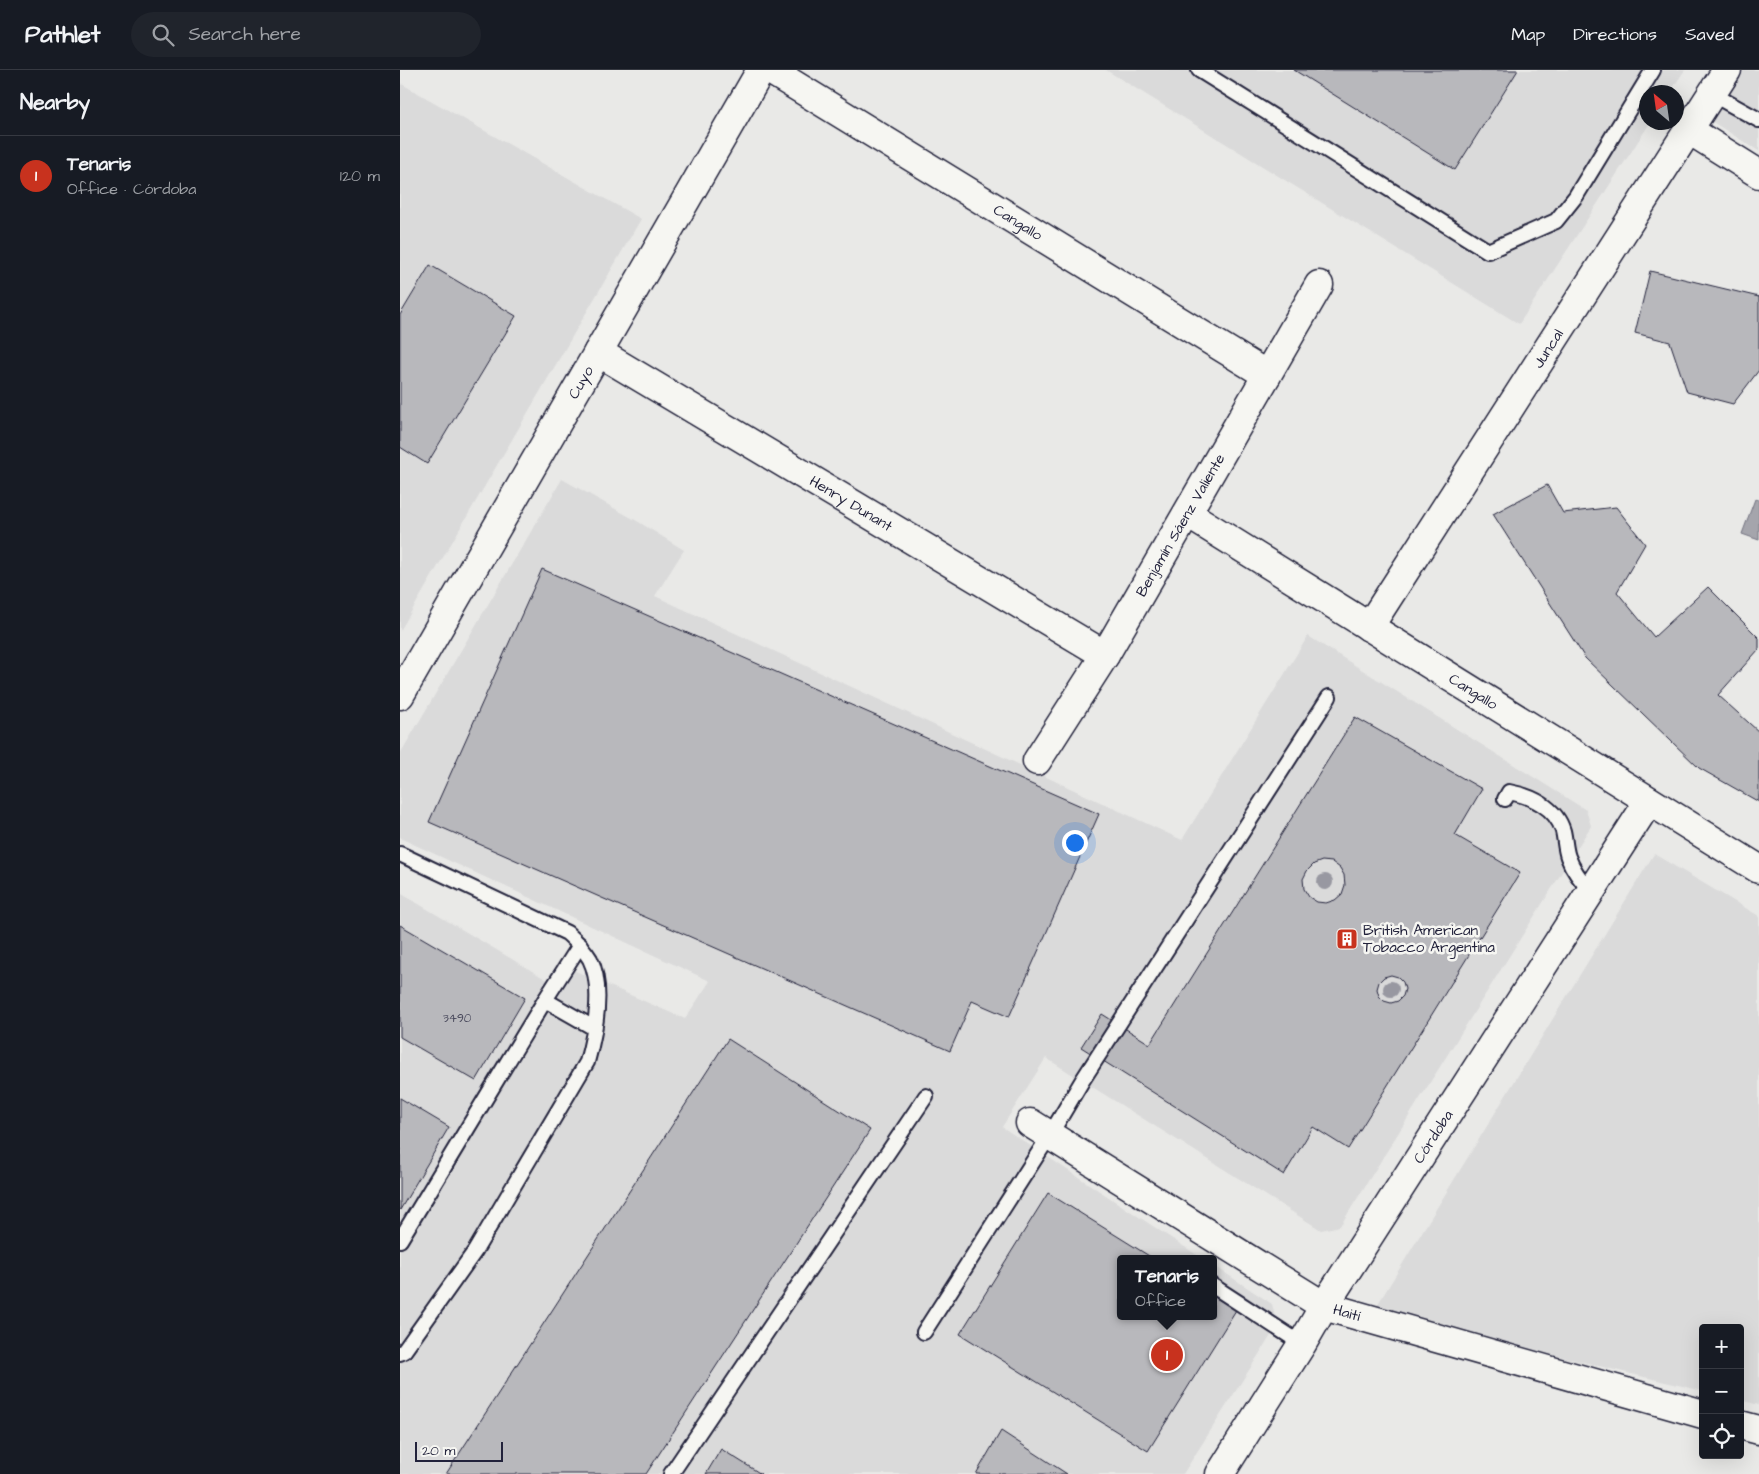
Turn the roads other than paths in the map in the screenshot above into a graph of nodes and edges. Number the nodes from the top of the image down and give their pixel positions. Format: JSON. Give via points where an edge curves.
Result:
{"nodes":[{"id":1,"x":761,"y":70,"type":"edge"},
{"id":2,"x":770,"y":70,"type":"edge"},
{"id":3,"x":1199,"y":70,"type":"edge"},
{"id":4,"x":1653,"y":70,"type":"edge"},
{"id":5,"x":1727,"y":70,"type":"edge"},
{"id":6,"x":1712,"y":94,"type":"junction"},
{"id":7,"x":1759,"y":120,"type":"edge"},
{"id":8,"x":1689,"y":130,"type":"junction"},
{"id":9,"x":1759,"y":174,"type":"edge"},
{"id":10,"x":1319,"y":285,"type":"dead end"},
{"id":11,"x":598,"y":352,"type":"junction"},
{"id":12,"x":1267,"y":375,"type":"junction"},
{"id":13,"x":1188,"y":514,"type":"junction"},
{"id":14,"x":1370,"y":627,"type":"junction"},
{"id":15,"x":1105,"y":655,"type":"junction"},
{"id":16,"x":400,"y":695,"type":"edge"},
{"id":17,"x":1328,"y":697,"type":"dead end"},
{"id":18,"x":1037,"y":761,"type":"dead end"},
{"id":19,"x":1505,"y":799,"type":"dead end"},
{"id":20,"x":1649,"y":801,"type":"junction"},
{"id":21,"x":400,"y":854,"type":"edge"},
{"id":22,"x":1759,"y":869,"type":"edge"},
{"id":23,"x":1591,"y":892,"type":"junction"},
{"id":24,"x":580,"y":945,"type":"junction"},
{"id":25,"x":545,"y":1000,"type":"junction"},
{"id":26,"x":594,"y":1028,"type":"junction"},
{"id":27,"x":926,"y":1096,"type":"dead end"},
{"id":28,"x":1040,"y":1129,"type":"junction"},
{"id":29,"x":400,"y":1240,"type":"edge"},
{"id":30,"x":1217,"y":1289,"type":"edge"},
{"id":31,"x":1324,"y":1306,"type":"junction"},
{"id":32,"x":924,"y":1332,"type":"dead end"},
{"id":33,"x":1302,"y":1344,"type":"junction"},
{"id":34,"x":400,"y":1353,"type":"edge"},
{"id":35,"x":1699,"y":1413,"type":"edge"},
{"id":36,"x":1744,"y":1426,"type":"edge"},
{"id":37,"x":1759,"y":1430,"type":"edge"},
{"id":38,"x":671,"y":1474,"type":"edge"},
{"id":39,"x":1220,"y":1474,"type":"edge"}],
"edges":[{"from":1,"to":11,"type":"street","name":"Cuyo"},
{"from":2,"to":12,"type":"street","name":"Cangallo"},
{"from":3,"to":4,"type":"lane","via":[[1488,251],[1556,221],[1576,196]]},
{"from":5,"to":6,"type":"street","name":"Juncal"},
{"from":6,"to":7,"type":"lane"},
{"from":6,"to":8,"type":"street","name":"Juncal"},
{"from":8,"to":9,"type":"street"},
{"from":8,"to":14,"type":"street","name":"Juncal"},
{"from":10,"to":12,"type":"street","name":"Benjamín Sáenz Valiente"},
{"from":11,"to":15,"type":"street","name":"Henry Dunant"},
{"from":11,"to":16,"type":"street","name":"Cuyo"},
{"from":12,"to":13,"type":"street","name":"Benjamín Sáenz Valiente"},
{"from":13,"to":14,"type":"street","name":"Cangallo"},
{"from":13,"to":15,"type":"street","name":"Benjamín Sáenz Valiente"},
{"from":14,"to":20,"type":"street","name":"Cangallo"},
{"from":15,"to":18,"type":"street","name":"Benjamín Sáenz Valiente"},
{"from":17,"to":28,"type":"lane","via":[[1082,1081]]},
{"from":19,"to":23,"type":"lane","via":[[1509,792],[1525,795],[1544,805],[1562,829],[1573,869]]},
{"from":20,"to":22,"type":"street","name":"Cangallo"},
{"from":20,"to":23,"type":"street","name":"Córdoba"},
{"from":21,"to":24,"type":"lane","via":[[567,933]]},
{"from":23,"to":31,"type":"street","name":"Córdoba"},
{"from":24,"to":25,"type":"lane"},
{"from":24,"to":26,"type":"lane","via":[[590,960],[597,981]]},
{"from":25,"to":26,"type":"lane"},
{"from":25,"to":29,"type":"lane"},
{"from":26,"to":34,"type":"lane","via":[[587,1062],[475,1251]]},
{"from":27,"to":38,"type":"lane"},
{"from":28,"to":31,"type":"street","name":"Haití"},
{"from":28,"to":32,"type":"lane"},
{"from":30,"to":33,"type":"lane"},
{"from":31,"to":33,"type":"street","name":"Córdoba"},
{"from":31,"to":35,"type":"street","name":"Haití"},
{"from":33,"to":39,"type":"street","name":"Córdoba"},
{"from":36,"to":37,"type":"street"}]}
